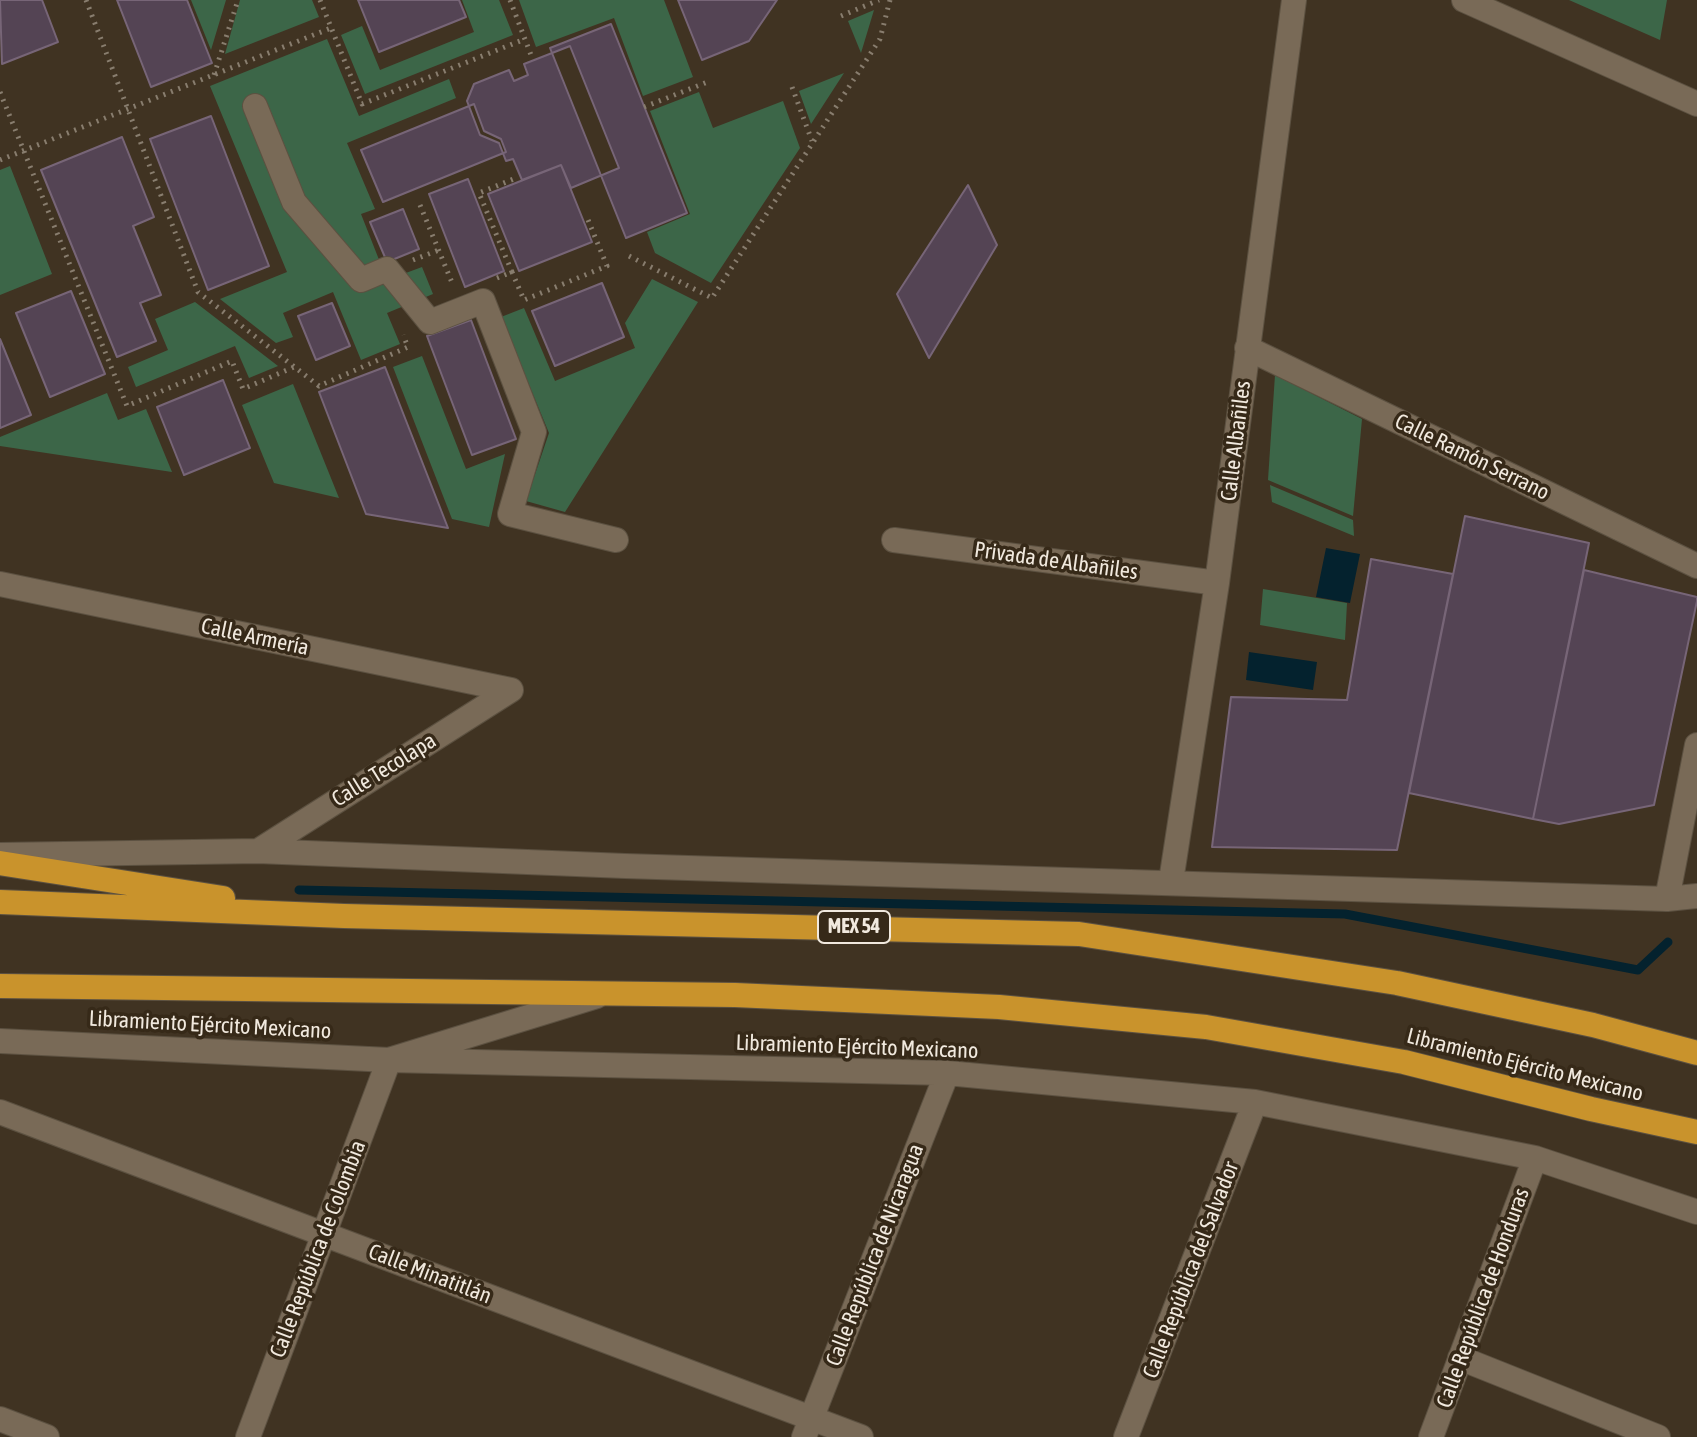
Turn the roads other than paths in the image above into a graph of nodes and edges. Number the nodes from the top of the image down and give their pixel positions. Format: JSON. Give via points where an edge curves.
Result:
{"nodes":[{"id":1,"x":1294,"y":0,"type":"edge"},
{"id":2,"x":1464,"y":0,"type":"edge"},
{"id":3,"x":1697,"y":104,"type":"edge"},
{"id":4,"x":255,"y":106,"type":"dead end"},
{"id":5,"x":1247,"y":348,"type":"junction"},
{"id":6,"x":616,"y":540,"type":"dead end"},
{"id":7,"x":894,"y":540,"type":"dead end"},
{"id":8,"x":1697,"y":566,"type":"edge"},
{"id":9,"x":1217,"y":583,"type":"junction"},
{"id":10,"x":0,"y":586,"type":"edge"},
{"id":11,"x":511,"y":690,"type":"joint"},
{"id":12,"x":1697,"y":745,"type":"edge"},
{"id":13,"x":258,"y":851,"type":"junction"},
{"id":14,"x":0,"y":855,"type":"edge"},
{"id":15,"x":0,"y":863,"type":"edge"},
{"id":16,"x":1171,"y":881,"type":"junction"},
{"id":17,"x":1697,"y":896,"type":"edge"},
{"id":18,"x":1667,"y":899,"type":"junction"},
{"id":19,"x":0,"y":902,"type":"edge"},
{"id":20,"x":344,"y":916,"type":"junction"},
{"id":21,"x":0,"y":986,"type":"edge"},
{"id":22,"x":607,"y":993,"type":"junction"},
{"id":23,"x":0,"y":1041,"type":"edge"},
{"id":24,"x":1697,"y":1053,"type":"edge"},
{"id":25,"x":389,"y":1060,"type":"junction"},
{"id":26,"x":947,"y":1073,"type":"junction"},
{"id":27,"x":1255,"y":1102,"type":"junction"},
{"id":28,"x":0,"y":1112,"type":"edge"},
{"id":29,"x":1697,"y":1132,"type":"edge"},
{"id":30,"x":1535,"y":1158,"type":"junction"},
{"id":31,"x":1697,"y":1212,"type":"edge"},
{"id":32,"x":324,"y":1234,"type":"junction"},
{"id":33,"x":1460,"y":1358,"type":"junction"},
{"id":34,"x":0,"y":1419,"type":"edge"},
{"id":35,"x":807,"y":1428,"type":"edge"},
{"id":36,"x":47,"y":1437,"type":"edge"},
{"id":37,"x":248,"y":1437,"type":"edge"},
{"id":38,"x":861,"y":1437,"type":"edge"},
{"id":39,"x":1126,"y":1437,"type":"edge"},
{"id":40,"x":1431,"y":1437,"type":"edge"},
{"id":41,"x":1658,"y":1437,"type":"edge"}],
"edges":[{"from":1,"to":5,"type":"street","name":"Calle Albañiles"},
{"from":2,"to":3,"type":"street"},
{"from":4,"to":6,"type":"street","via":[[294,202],[361,280],[387,269],[430,322],[483,301],[534,432],[510,514]]},
{"from":5,"to":8,"type":"street","name":"Calle Ramón Serrano"},
{"from":5,"to":9,"type":"street","name":"Calle Albañiles"},
{"from":7,"to":9,"type":"street","name":"Privada de Albañiles"},
{"from":9,"to":16,"type":"street","name":"Calle Albañiles"},
{"from":10,"to":11,"type":"street","name":"Calle Armería"},
{"from":11,"to":13,"type":"street","name":"Calle Tecolapa"},
{"from":12,"to":18,"type":"street"},
{"from":13,"to":14,"type":"street"},
{"from":13,"to":16,"type":"street"},
{"from":15,"to":20,"type":"highway"},
{"from":16,"to":18,"type":"street"},
{"from":17,"to":18,"type":"street"},
{"from":19,"to":20,"type":"highway","number":"MEX 54"},
{"from":20,"to":24,"type":"highway","number":"MEX 54","via":[[1079,934],[1397,983]]},
{"from":21,"to":22,"type":"highway","name":"Libramiento Ejército Mexicano"},
{"from":22,"to":25,"type":"street"},
{"from":22,"to":29,"type":"highway","name":"Libramiento Ejército Mexicano","via":[[999,1007],[1206,1027],[1404,1062]]},
{"from":23,"to":25,"type":"street","name":"Libramiento Ejército Mexicano"},
{"from":25,"to":26,"type":"street","name":"Libramiento Ejército Mexicano"},
{"from":25,"to":32,"type":"street","name":"Calle República de Colombia"},
{"from":26,"to":27,"type":"street","name":"Libramiento Ejército Mexicano"},
{"from":26,"to":35,"type":"street","name":"Calle República de Nicaragua"},
{"from":27,"to":30,"type":"street","name":"Libramiento Ejército Mexicano"},
{"from":27,"to":39,"type":"street","name":"Calle República del Salvador"},
{"from":28,"to":32,"type":"street","name":"Calle Minatitlán"},
{"from":30,"to":31,"type":"street","name":"Libramiento Ejército Mexicano"},
{"from":30,"to":33,"type":"street","name":"Calle República de Honduras"},
{"from":32,"to":35,"type":"street","name":"Calle Minatitlán"},
{"from":32,"to":37,"type":"street","name":"Calle República de Colombia"},
{"from":33,"to":40,"type":"street","name":"Calle República de Honduras"},
{"from":33,"to":41,"type":"street"},
{"from":34,"to":36,"type":"street"},
{"from":35,"to":38,"type":"street","name":"Calle Minatitlán"}]}
